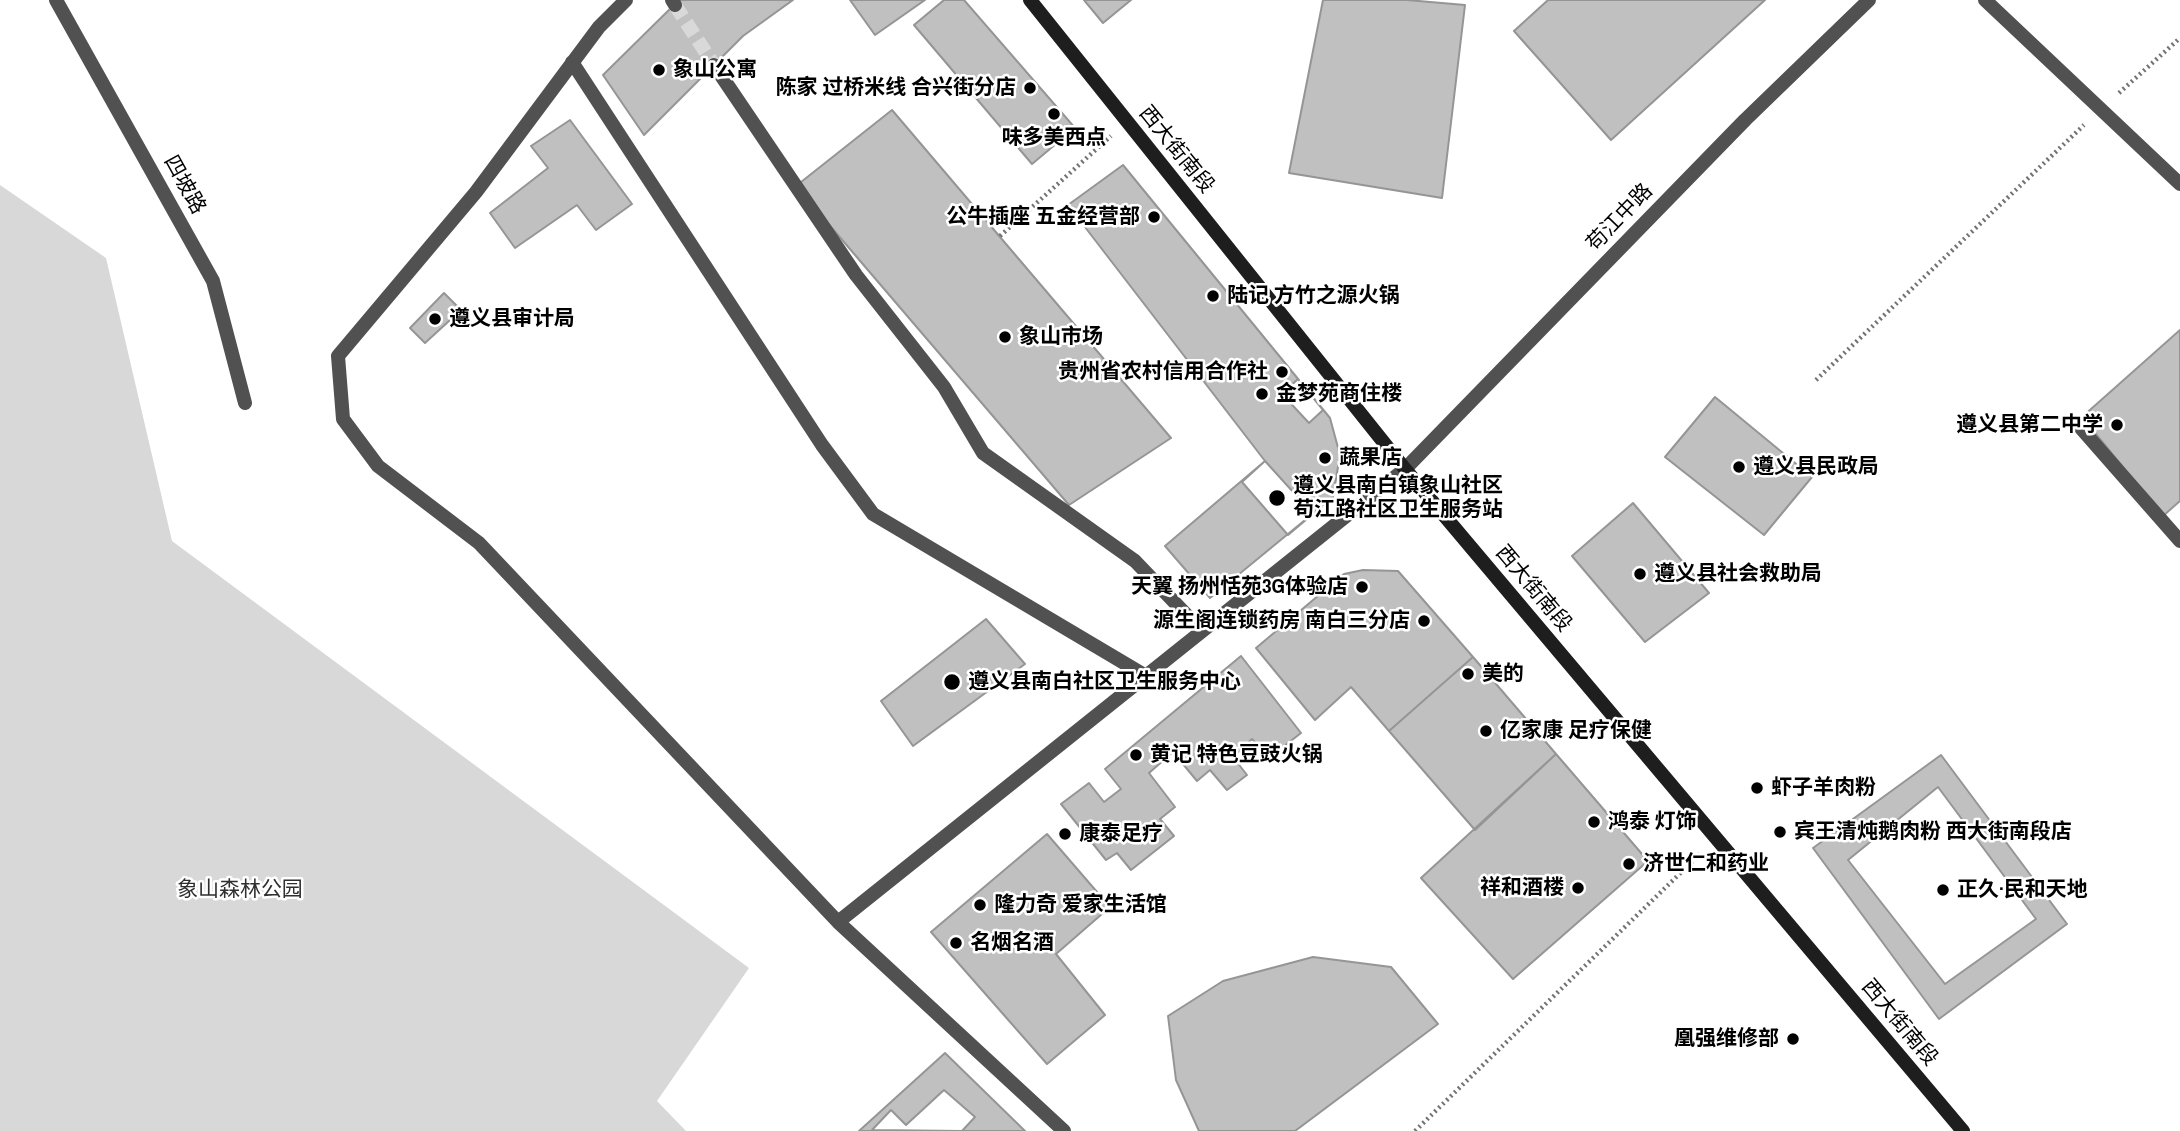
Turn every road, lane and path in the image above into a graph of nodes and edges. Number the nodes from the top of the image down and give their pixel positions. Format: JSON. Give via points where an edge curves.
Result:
{"nodes":[{"id":1,"x":56,"y":0,"type":"edge"},
{"id":2,"x":626,"y":0,"type":"edge"},
{"id":3,"x":1030,"y":0,"type":"edge"},
{"id":4,"x":1869,"y":0,"type":"edge"},
{"id":5,"x":1986,"y":0,"type":"edge"},
{"id":6,"x":2180,"y":38,"type":"edge"},
{"id":7,"x":572,"y":62,"type":"junction"},
{"id":8,"x":714,"y":65,"type":"tunnel mouth"},
{"id":9,"x":2101,"y":109,"type":"junction"},
{"id":10,"x":1127,"y":121,"type":"junction"},
{"id":11,"x":2180,"y":184,"type":"edge"},
{"id":12,"x":1000,"y":236,"type":"dead end"},
{"id":13,"x":1816,"y":380,"type":"dead end"},
{"id":14,"x":245,"y":403,"type":"dead end"},
{"id":15,"x":2078,"y":426,"type":"dead end"},
{"id":16,"x":1405,"y":470,"type":"junction"},
{"id":17,"x":2180,"y":541,"type":"edge"},
{"id":18,"x":1202,"y":631,"type":"junction"},
{"id":19,"x":1146,"y":677,"type":"junction"},
{"id":20,"x":1716,"y":839,"type":"junction"},
{"id":21,"x":838,"y":922,"type":"junction"},
{"id":22,"x":1064,"y":1131,"type":"edge"},
{"id":23,"x":1415,"y":1131,"type":"edge"},
{"id":24,"x":1962,"y":1131,"type":"edge"}],
"edges":[{"from":1,"to":14,"type":"street","name":"四坡路","via":[[213,281]]},
{"from":2,"to":7,"type":"street"},
{"from":3,"to":10,"type":"main road","name":"西大街南段"},
{"from":4,"to":16,"type":"street","name":"苟江中路","via":[[1745,120]]},
{"from":5,"to":9,"type":"street"},
{"from":6,"to":9,"type":"path"},
{"from":7,"to":19,"type":"street","via":[[822,445],[873,514]]},
{"from":7,"to":21,"type":"street","via":[[476,192],[338,356],[343,419],[378,466],[479,543]]},
{"from":8,"to":18,"type":"street","via":[[856,275],[943,387],[983,453],[1135,561]]},
{"from":9,"to":11,"type":"street"},
{"from":9,"to":13,"type":"path"},
{"from":10,"to":12,"type":"path"},
{"from":10,"to":16,"type":"main road","name":"西大街南段"},
{"from":15,"to":17,"type":"street"},
{"from":16,"to":18,"type":"street","name":"苟江中路"},
{"from":16,"to":20,"type":"main road","name":"西大街南段"},
{"from":18,"to":19,"type":"street","name":"苟江中路"},
{"from":19,"to":21,"type":"street","name":"苟江中路"},
{"from":20,"to":23,"type":"path"},
{"from":20,"to":24,"type":"main road","name":"西大街南段"},
{"from":21,"to":22,"type":"street"}]}
